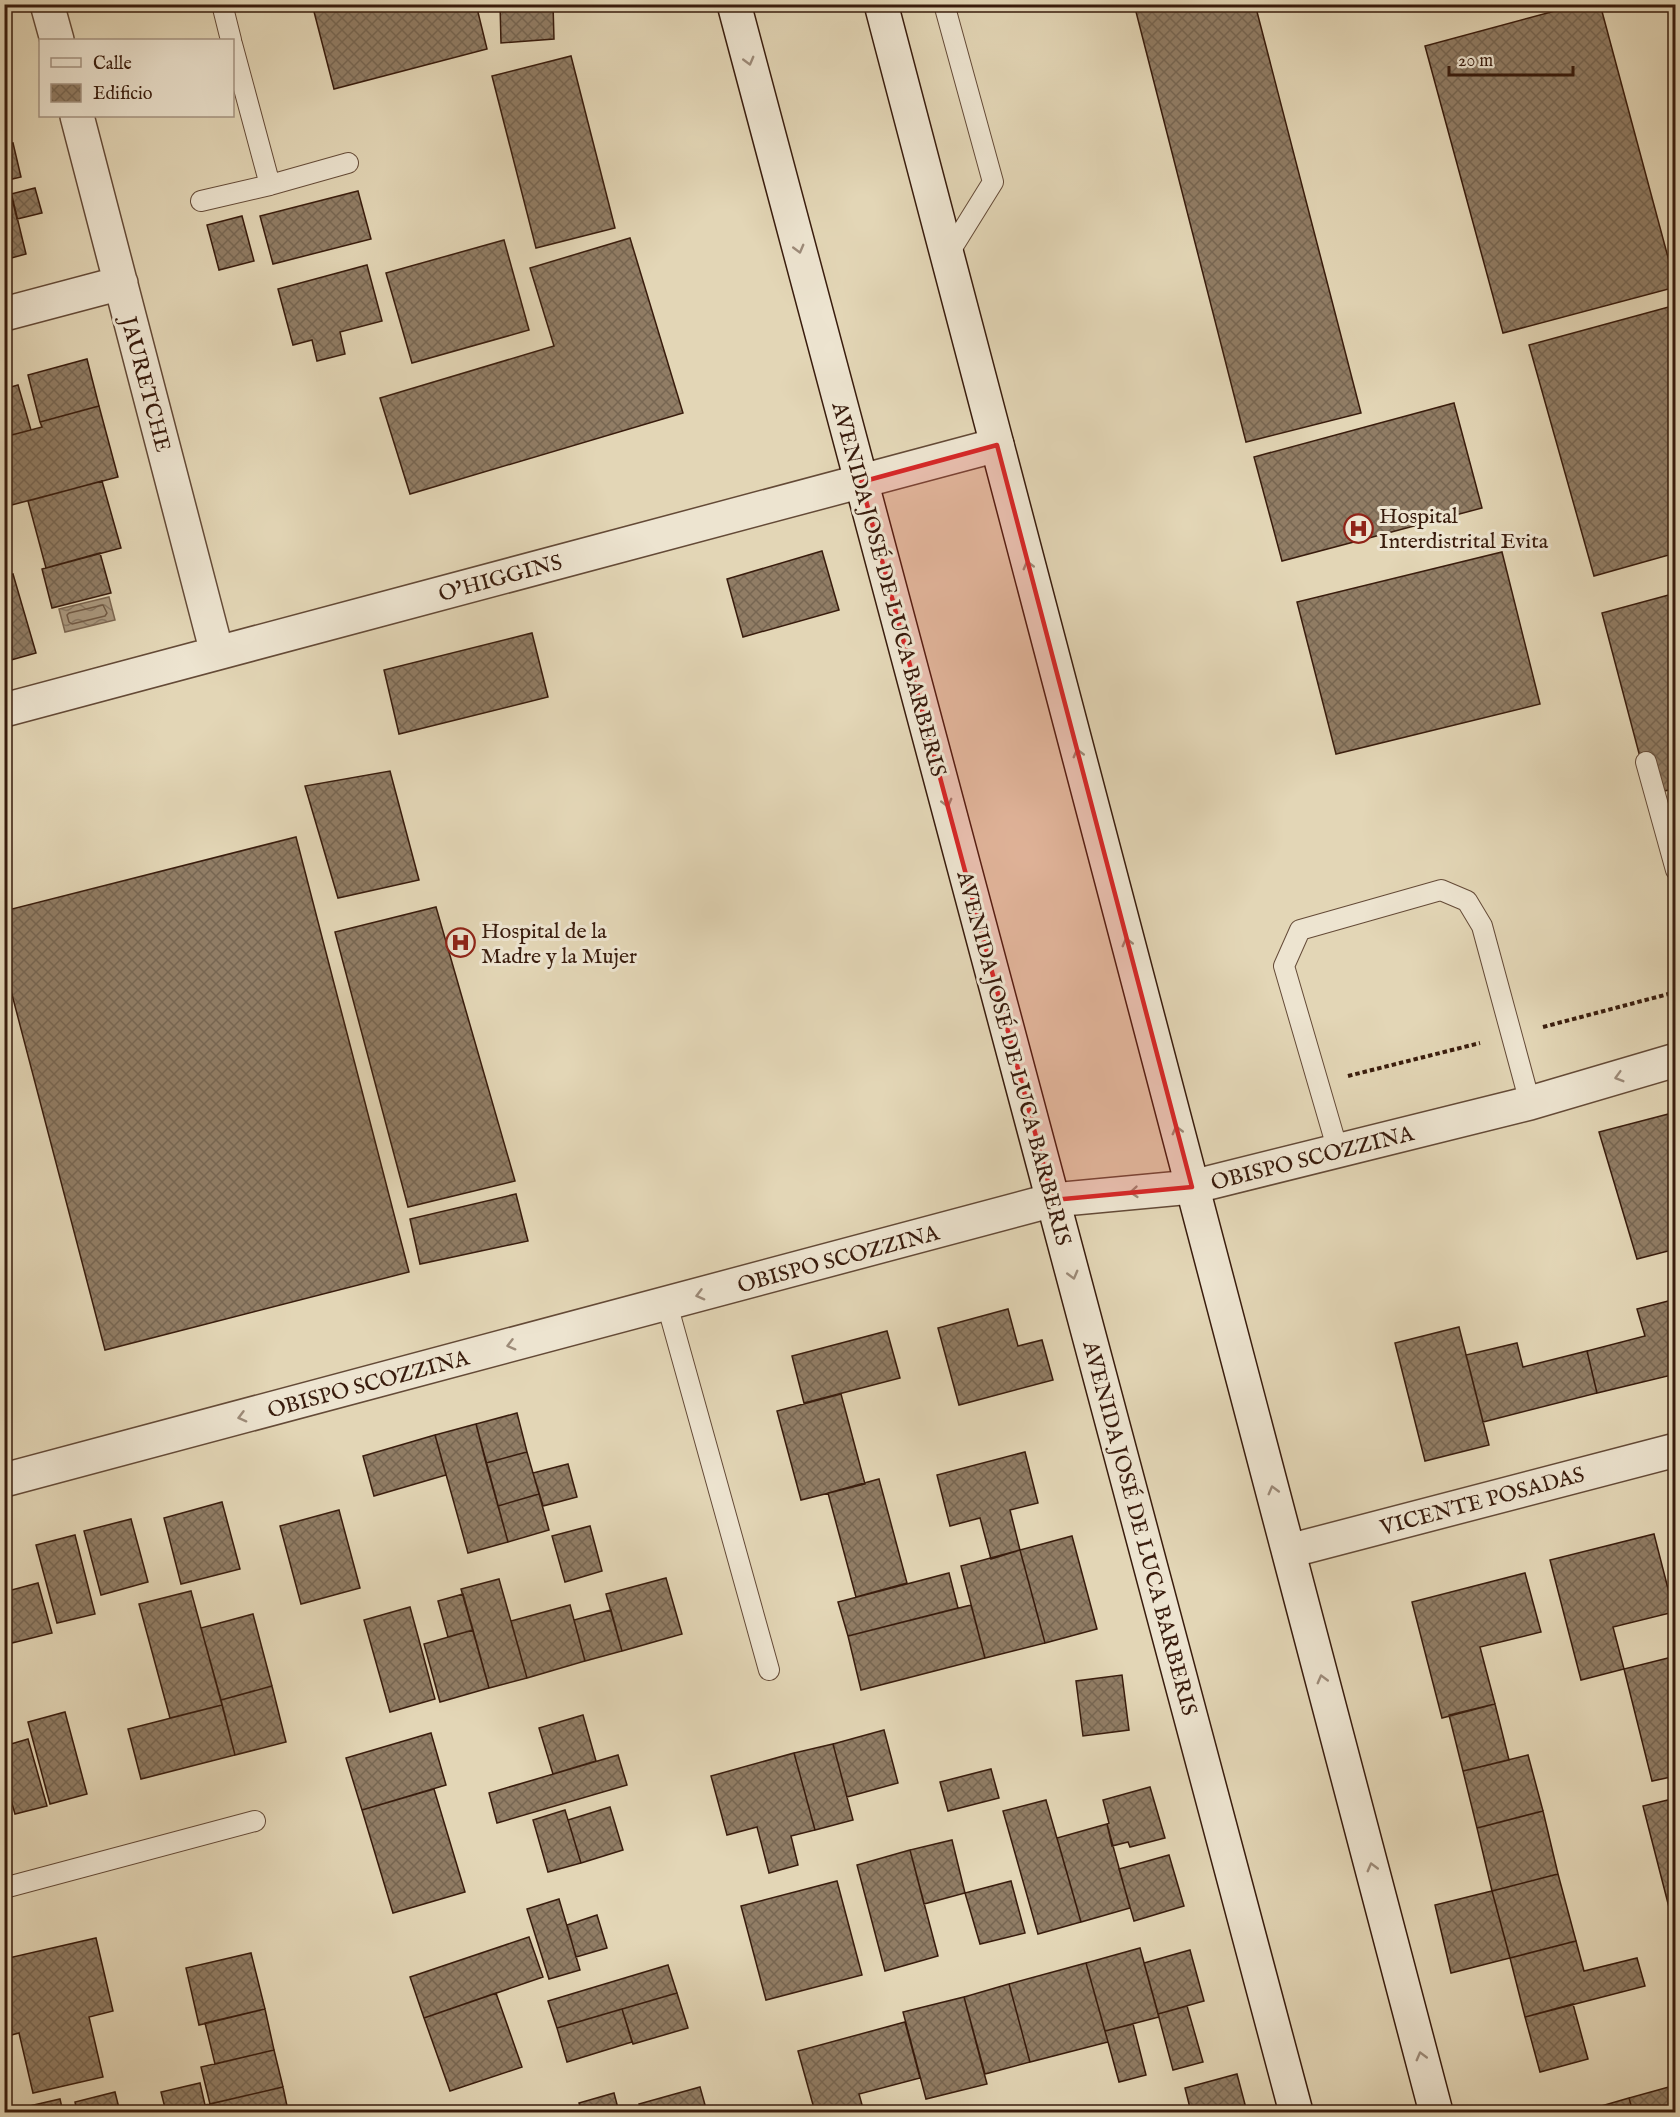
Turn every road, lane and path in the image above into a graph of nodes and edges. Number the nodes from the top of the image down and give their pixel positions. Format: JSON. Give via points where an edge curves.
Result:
{"nodes":[{"id":1,"x":47,"y":4,"type":"edge"},
{"id":2,"x":222,"y":4,"type":"edge"},
{"id":3,"x":734,"y":4,"type":"edge"},
{"id":4,"x":880,"y":4,"type":"edge"},
{"id":5,"x":944,"y":4,"type":"edge"},
{"id":6,"x":57,"y":39,"type":"edge"},
{"id":7,"x":231,"y":39,"type":"edge"},
{"id":8,"x":234,"y":50,"type":"edge"},
{"id":9,"x":76,"y":117,"type":"edge"},
{"id":10,"x":348,"y":164,"type":"dead end"},
{"id":11,"x":270,"y":185,"type":"junction"},
{"id":12,"x":201,"y":201,"type":"dead end"},
{"id":13,"x":947,"y":255,"type":"junction"},
{"id":14,"x":121,"y":283,"type":"junction"},
{"id":15,"x":4,"y":314,"type":"edge"},
{"id":16,"x":997,"y":446,"type":"junction"},
{"id":17,"x":861,"y":482,"type":"junction"},
{"id":18,"x":217,"y":652,"type":"junction"},
{"id":19,"x":4,"y":710,"type":"edge"},
{"id":20,"x":1646,"y":762,"type":"dead end"},
{"id":21,"x":1676,"y":870,"type":"edge"},
{"id":22,"x":1676,"y":1060,"type":"edge"},
{"id":23,"x":1530,"y":1103,"type":"junction"},
{"id":24,"x":1338,"y":1151,"type":"junction"},
{"id":25,"x":1192,"y":1187,"type":"junction"},
{"id":26,"x":1053,"y":1200,"type":"junction"},
{"id":27,"x":667,"y":1304,"type":"junction"},
{"id":28,"x":1676,"y":1450,"type":"edge"},
{"id":29,"x":4,"y":1480,"type":"edge"},
{"id":30,"x":1289,"y":1551,"type":"junction"},
{"id":31,"x":769,"y":1670,"type":"dead end"},
{"id":32,"x":255,"y":1821,"type":"dead end"},
{"id":33,"x":4,"y":1888,"type":"edge"},
{"id":34,"x":1296,"y":2112,"type":"edge"},
{"id":35,"x":1436,"y":2112,"type":"edge"}],
"edges":[{"from":1,"to":6,"type":"main road"},
{"from":2,"to":7,"type":"lane"},
{"from":3,"to":17,"type":"main road","name":"AVENIDA JOSÉ DE LUCA BARBERIS","one_way":true},
{"from":4,"to":13,"type":"main road"},
{"from":5,"to":13,"type":"lane","via":[[993,182]]},
{"from":8,"to":11,"type":"lane"},
{"from":9,"to":14,"type":"main road","name":"JAURETCHE"},
{"from":10,"to":11,"type":"lane"},
{"from":11,"to":12,"type":"lane"},
{"from":13,"to":16,"type":"main road"},
{"from":14,"to":15,"type":"main road"},
{"from":14,"to":18,"type":"main road","name":"JAURETCHE"},
{"from":16,"to":17,"type":"main road","name":"O'HIGGINS"},
{"from":25,"to":16,"type":"main road","one_way":true},
{"from":17,"to":18,"type":"main road","name":"O'HIGGINS"},
{"from":17,"to":26,"type":"main road","name":"AVENIDA JOSÉ DE LUCA BARBERIS","one_way":true},
{"from":18,"to":19,"type":"main road","name":"O'HIGGINS"},
{"from":20,"to":21,"type":"lane"},
{"from":22,"to":23,"type":"main road","name":"OBISPO SCOZZINA","one_way":true},
{"from":23,"to":24,"type":"main road","name":"OBISPO SCOZZINA"},
{"from":23,"to":24,"type":"lane","via":[[1482,926],[1467,901],[1441,890],[1300,930],[1284,966]]},
{"from":24,"to":25,"type":"main road","name":"OBISPO SCOZZINA"},
{"from":25,"to":26,"type":"main road","name":"OBISPO SCOZZINA","one_way":true},
{"from":30,"to":25,"type":"main road","one_way":true},
{"from":26,"to":27,"type":"main road","name":"OBISPO SCOZZINA","one_way":true},
{"from":26,"to":34,"type":"main road","name":"AVENIDA JOSÉ DE LUCA BARBERIS","one_way":true},
{"from":27,"to":29,"type":"main road","name":"OBISPO SCOZZINA","one_way":true},
{"from":27,"to":31,"type":"lane"},
{"from":28,"to":30,"type":"main road","name":"VICENTE POSADAS"},
{"from":35,"to":30,"type":"main road","one_way":true},
{"from":32,"to":33,"type":"lane"}]}
